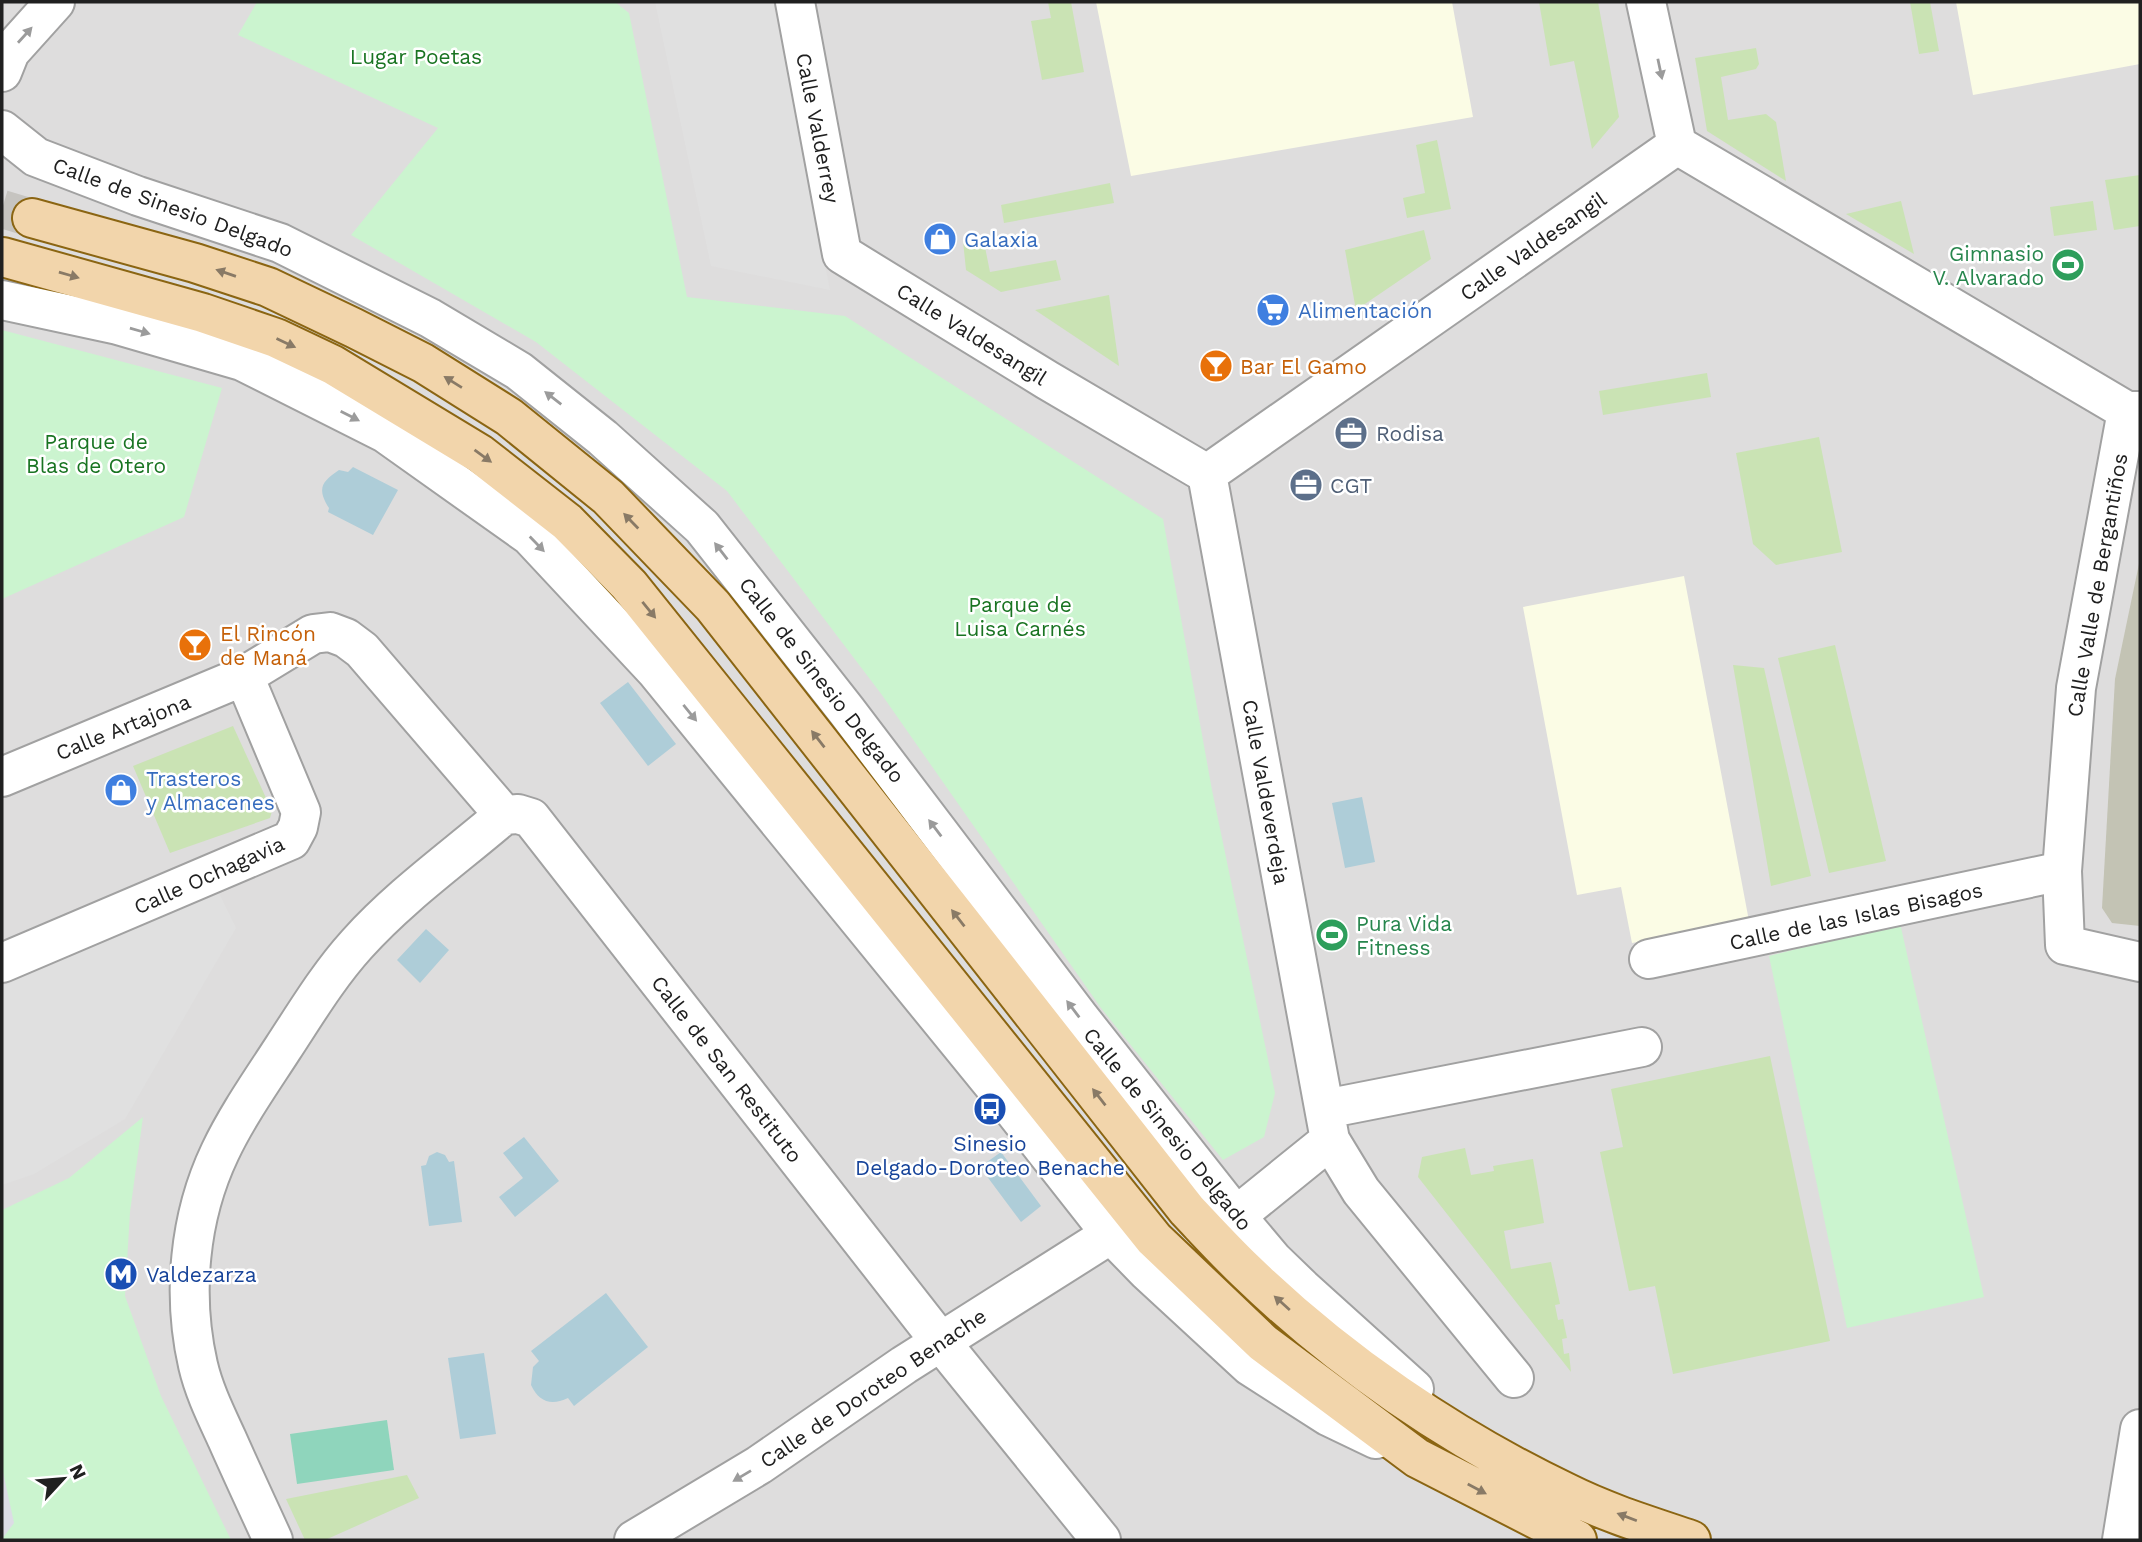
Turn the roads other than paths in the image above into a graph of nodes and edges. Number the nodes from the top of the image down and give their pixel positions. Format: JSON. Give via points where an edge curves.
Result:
{"nodes":[{"id":1,"x":55,"y":2,"type":"edge"},
{"id":2,"x":794,"y":2,"type":"edge"},
{"id":3,"x":1646,"y":2,"type":"edge"},
{"id":4,"x":2,"y":72,"type":"edge"},
{"id":5,"x":2,"y":130,"type":"edge"},
{"id":6,"x":1677,"y":145,"type":"junction"},
{"id":7,"x":32,"y":218,"type":"tunnel mouth"},
{"id":8,"x":842,"y":254,"type":"joint"},
{"id":9,"x":3,"y":257,"type":"edge"},
{"id":10,"x":2,"y":300,"type":"edge"},
{"id":11,"x":2134,"y":411,"type":"edge"},
{"id":12,"x":1207,"y":474,"type":"junction"},
{"id":13,"x":244,"y":676,"type":"junction"},
{"id":14,"x":2,"y":777,"type":"edge"},
{"id":15,"x":504,"y":815,"type":"junction"},
{"id":16,"x":2062,"y":871,"type":"junction"},
{"id":17,"x":1649,"y":959,"type":"dead end"},
{"id":18,"x":2140,"y":962,"type":"edge"},
{"id":19,"x":2,"y":963,"type":"edge"},
{"id":20,"x":1642,"y":1047,"type":"dead end"},
{"id":21,"x":1327,"y":1125,"type":"junction"},
{"id":22,"x":1236,"y":1216,"type":"junction"},
{"id":23,"x":1111,"y":1234,"type":"junction"},
{"id":24,"x":940,"y":1341,"type":"junction"},
{"id":25,"x":1514,"y":1378,"type":"dead end"},
{"id":26,"x":2140,"y":1429,"type":"edge"},
{"id":27,"x":1476,"y":1444,"type":"junction"},
{"id":28,"x":1417,"y":1458,"type":"junction"},
{"id":29,"x":273,"y":1540,"type":"edge"},
{"id":30,"x":634,"y":1540,"type":"edge"},
{"id":31,"x":1101,"y":1540,"type":"edge"},
{"id":32,"x":1577,"y":1540,"type":"edge"},
{"id":33,"x":1691,"y":1540,"type":"edge"},
{"id":34,"x":2122,"y":1540,"type":"edge"}],
"edges":[{"from":4,"to":1,"type":"street","one_way":true,"via":[[10,52]]},
{"from":2,"to":8,"type":"street","name":"Calle Valderrey"},
{"from":3,"to":6,"type":"street","one_way":true},
{"from":22,"to":5,"type":"street","name":"Calle de Sinesio Delgado","one_way":true,"via":[[702,527],[603,438],[519,371],[430,318],[279,243],[36,157]]},
{"from":6,"to":11,"type":"street"},
{"from":6,"to":12,"type":"street","name":"Calle Valdesangil"},
{"from":27,"to":7,"type":"main road","name":"Calle de Sinesio Delgado","one_way":true,"via":[[1369,1375],[1311,1329],[1187,1210],[713,606],[608,497],[509,417],[423,363],[354,328],[244,279]]},
{"from":8,"to":12,"type":"street","name":"Calle Valdesangil"},
{"from":9,"to":28,"type":"main road","one_way":true,"via":[[203,313],[333,365],[470,447],[567,522],[629,585],[1154,1239],[1263,1343]]},
{"from":10,"to":23,"type":"street","one_way":true,"via":[[118,325],[242,361],[385,433],[530,536],[656,671]]},
{"from":11,"to":16,"type":"street","name":"Calle Valle de Bergantiños","via":[[2076,688]]},
{"from":12,"to":21,"type":"street","name":"Calle Valdeverdeja"},
{"from":13,"to":14,"type":"street","name":"Calle Artajona"},
{"from":13,"to":15,"type":"street","via":[[313,634],[330,632],[346,638],[362,650]]},
{"from":13,"to":19,"type":"street","name":"Calle Ochagavia","via":[[301,812],[291,840]]},
{"from":15,"to":24,"type":"street","name":"Calle de San Restituto","via":[[531,818]]},
{"from":15,"to":29,"type":"street","via":[[357,944],[324,986],[230,1132],[208,1180],[194,1234],[190,1285],[198,1366],[220,1426]]},
{"from":16,"to":17,"type":"street","name":"Calle de las Islas Bisagos"},
{"from":16,"to":18,"type":"street","name":"Calle Valle de Bergantiños","via":[[2065,945]]},
{"from":20,"to":21,"type":"street"},
{"from":21,"to":22,"type":"street"},
{"from":21,"to":25,"type":"street","name":"Calle Valdeverdeja","via":[[1361,1191]]},
{"from":22,"to":27,"type":"street","name":"Calle de Sinesio Delgado","via":[[1302,1288]]},
{"from":23,"to":24,"type":"street","name":"Calle de Doroteo Benache"},
{"from":23,"to":28,"type":"street","via":[[1250,1366],[1328,1416]]},
{"from":24,"to":30,"type":"street","name":"Calle de Doroteo Benache","one_way":true,"via":[[759,1465]]},
{"from":24,"to":31,"type":"street","name":"Calle de San Restituto"},
{"from":26,"to":34,"type":"street"},
{"from":33,"to":27,"type":"main road","name":"Calle de Sinesio Delgado","one_way":true,"via":[[1570,1495]]},
{"from":28,"to":32,"type":"main road","one_way":true}]}
